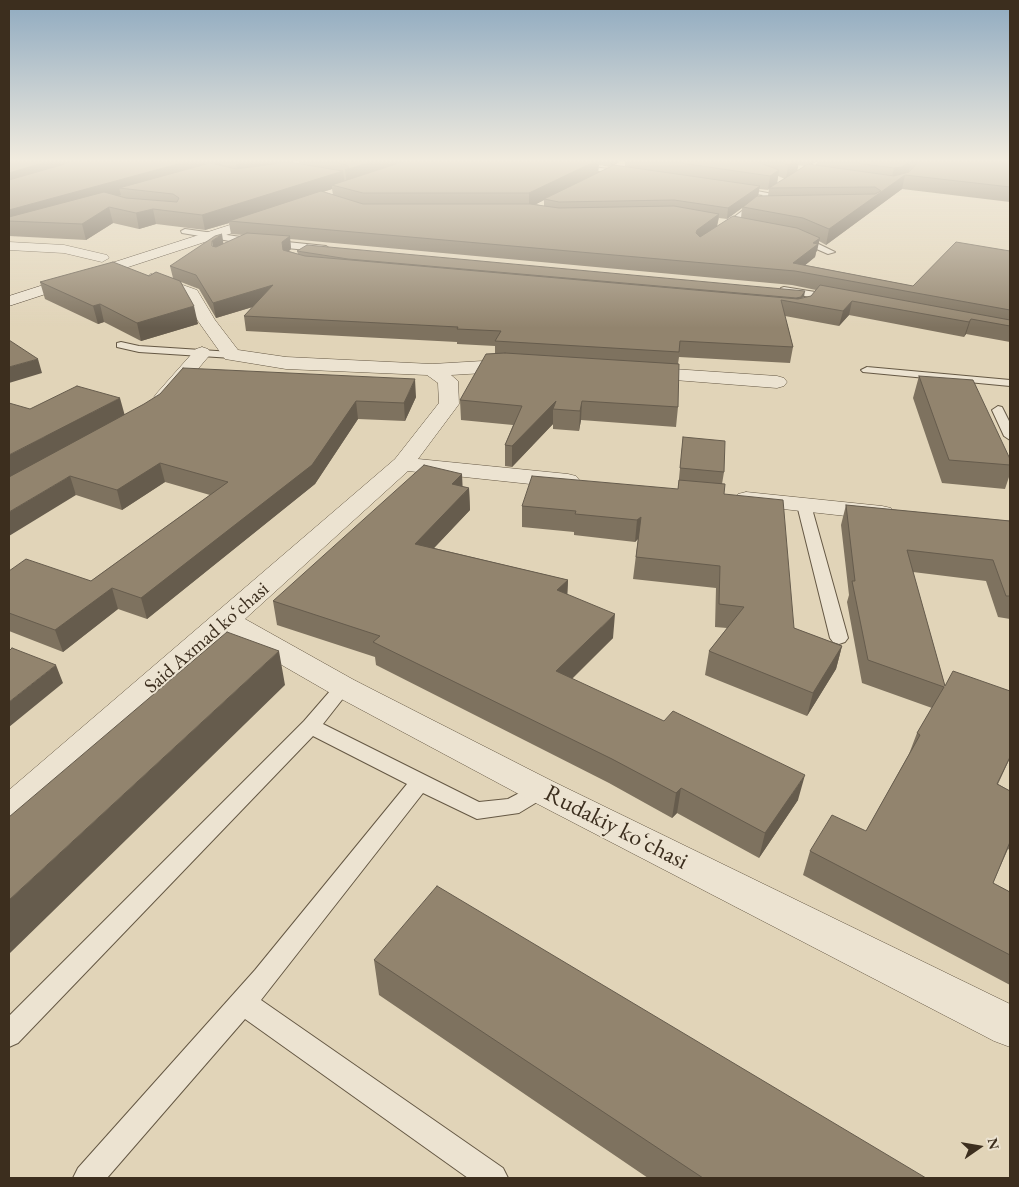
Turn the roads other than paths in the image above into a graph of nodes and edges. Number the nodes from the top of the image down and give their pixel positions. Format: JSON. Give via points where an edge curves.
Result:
{"nodes":[{"id":1,"x":247,"y":216,"type":"edge"},
{"id":2,"x":257,"y":216,"type":"edge"},
{"id":3,"x":737,"y":216,"type":"edge"},
{"id":4,"x":729,"y":224,"type":"junction"},
{"id":5,"x":721,"y":226,"type":"edge"},
{"id":6,"x":748,"y":227,"type":"edge"},
{"id":7,"x":185,"y":231,"type":"junction"},
{"id":8,"x":787,"y":235,"type":"edge"},
{"id":9,"x":209,"y":236,"type":"junction"},
{"id":10,"x":248,"y":241,"type":"junction"},
{"id":11,"x":9,"y":246,"type":"edge"},
{"id":12,"x":304,"y":247,"type":"junction"},
{"id":13,"x":233,"y":249,"type":"edge"},
{"id":14,"x":334,"y":250,"type":"edge"},
{"id":15,"x":831,"y":252,"type":"dead end"},
{"id":16,"x":289,"y":257,"type":"edge"},
{"id":17,"x":106,"y":263,"type":"junction"},
{"id":18,"x":9,"y":288,"type":"edge"},
{"id":19,"x":772,"y":289,"type":"edge"},
{"id":20,"x":813,"y":294,"type":"junction"},
{"id":21,"x":9,"y":300,"type":"edge"},
{"id":22,"x":842,"y":300,"type":"edge"},
{"id":23,"x":804,"y":306,"type":"edge"},
{"id":24,"x":121,"y":345,"type":"dead end"},
{"id":25,"x":202,"y":353,"type":"junction"},
{"id":26,"x":232,"y":355,"type":"junction"},
{"id":27,"x":534,"y":366,"type":"edge"},
{"id":28,"x":432,"y":370,"type":"junction"},
{"id":29,"x":867,"y":370,"type":"dead end"},
{"id":30,"x":621,"y":372,"type":"edge"},
{"id":31,"x":777,"y":382,"type":"dead end"},
{"id":32,"x":1010,"y":383,"type":"edge"},
{"id":33,"x":149,"y":410,"type":"edge"},
{"id":34,"x":998,"y":410,"type":"dead end"},
{"id":35,"x":1010,"y":436,"type":"edge"},
{"id":36,"x":403,"y":464,"type":"junction"},
{"id":37,"x":589,"y":483,"type":"edge"},
{"id":38,"x":726,"y":497,"type":"edge"},
{"id":39,"x":804,"y":505,"type":"junction"},
{"id":40,"x":902,"y":515,"type":"edge"},
{"id":41,"x":227,"y":621,"type":"junction"},
{"id":42,"x":839,"y":638,"type":"dead end"},
{"id":43,"x":343,"y":687,"type":"junction"},
{"id":44,"x":311,"y":726,"type":"junction"},
{"id":45,"x":420,"y":782,"type":"junction"},
{"id":46,"x":540,"y":790,"type":"junction"},
{"id":47,"x":9,"y":811,"type":"edge"},
{"id":48,"x":242,"y":1002,"type":"junction"},
{"id":49,"x":1010,"y":1026,"type":"edge"},
{"id":50,"x":9,"y":1034,"type":"edge"},
{"id":51,"x":88,"y":1178,"type":"edge"},
{"id":52,"x":493,"y":1178,"type":"edge"}],
"edges":[{"from":1,"to":7,"type":"street"},
{"from":2,"to":9,"type":"street"},
{"from":3,"to":4,"type":"lane"},
{"from":4,"to":5,"type":"lane"},
{"from":4,"to":6,"type":"lane"},
{"from":7,"to":9,"type":"lane"},
{"from":7,"to":17,"type":"street"},
{"from":8,"to":15,"type":"lane"},
{"from":9,"to":10,"type":"lane"},
{"from":9,"to":17,"type":"street"},
{"from":10,"to":12,"type":"lane"},
{"from":10,"to":13,"type":"lane"},
{"from":11,"to":17,"type":"street","via":[[64,249]]},
{"from":12,"to":14,"type":"lane"},
{"from":12,"to":16,"type":"lane"},
{"from":17,"to":18,"type":"street"},
{"from":17,"to":21,"type":"street"},
{"from":17,"to":26,"type":"street","via":[[191,294]]},
{"from":19,"to":20,"type":"lane"},
{"from":20,"to":22,"type":"lane"},
{"from":20,"to":23,"type":"lane"},
{"from":24,"to":25,"type":"lane","via":[[139,350]]},
{"from":25,"to":26,"type":"lane"},
{"from":25,"to":33,"type":"street"},
{"from":26,"to":28,"type":"street","via":[[286,363]]},
{"from":27,"to":28,"type":"street","via":[[505,364]]},
{"from":28,"to":36,"type":"street","name":"Said Axmad koʻchasi","via":[[448,381],[449,404]]},
{"from":29,"to":32,"type":"lane"},
{"from":30,"to":31,"type":"street"},
{"from":34,"to":35,"type":"lane"},
{"from":36,"to":37,"type":"street"},
{"from":36,"to":41,"type":"street","name":"Said Axmad koʻchasi"},
{"from":38,"to":39,"type":"street"},
{"from":39,"to":40,"type":"street"},
{"from":39,"to":42,"type":"lane"},
{"from":41,"to":43,"type":"street","name":"Rudakiy koʻchasi"},
{"from":41,"to":47,"type":"street","name":"Said Axmad koʻchasi"},
{"from":43,"to":44,"type":"lane"},
{"from":43,"to":46,"type":"street","name":"Rudakiy koʻchasi"},
{"from":44,"to":45,"type":"lane"},
{"from":44,"to":50,"type":"lane"},
{"from":45,"to":46,"type":"lane","via":[[478,811],[512,806]]},
{"from":45,"to":48,"type":"lane"},
{"from":46,"to":49,"type":"street","name":"Rudakiy koʻchasi"},
{"from":48,"to":51,"type":"lane"},
{"from":48,"to":52,"type":"lane"}]}
